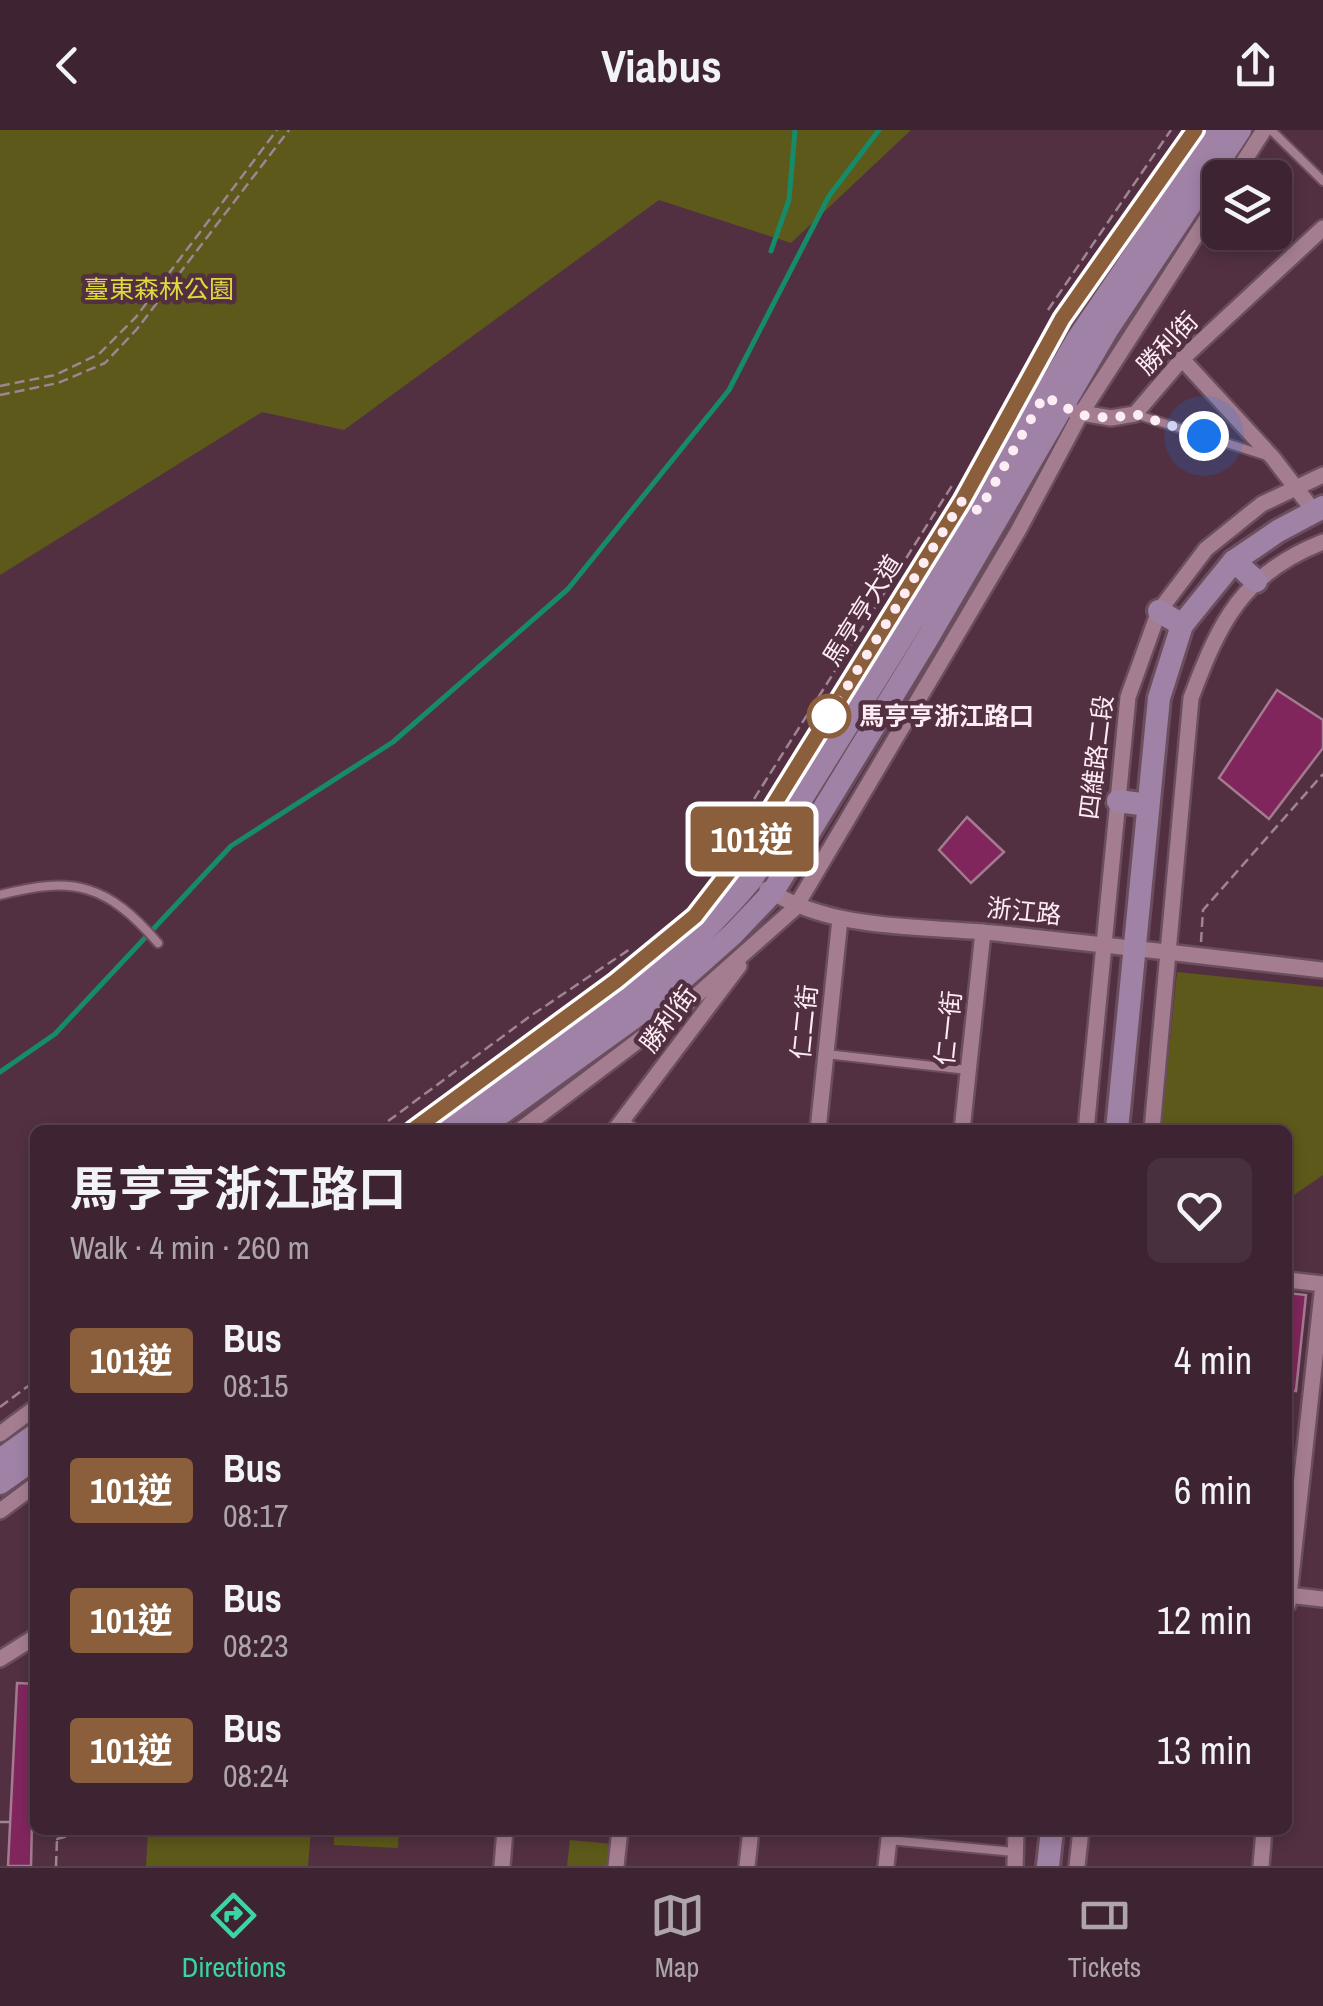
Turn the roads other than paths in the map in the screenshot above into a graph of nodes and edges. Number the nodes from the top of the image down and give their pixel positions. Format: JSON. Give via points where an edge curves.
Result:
{"nodes":[{"id":1,"x":1194,"y":130,"type":"edge"},
{"id":2,"x":1219,"y":130,"type":"edge"},
{"id":3,"x":1240,"y":130,"type":"edge"},
{"id":4,"x":1267,"y":130,"type":"edge"},
{"id":5,"x":1246,"y":160,"type":"edge"},
{"id":6,"x":1323,"y":181,"type":"edge"},
{"id":7,"x":1202,"y":220,"type":"edge"},
{"id":8,"x":1323,"y":228,"type":"edge"},
{"id":9,"x":1182,"y":359,"type":"junction"},
{"id":10,"x":1053,"y":401,"type":"junction"},
{"id":11,"x":1135,"y":414,"type":"junction"},
{"id":12,"x":1273,"y":458,"type":"junction"},
{"id":13,"x":1323,"y":476,"type":"edge"},
{"id":14,"x":1298,"y":487,"type":"junction"},
{"id":15,"x":1318,"y":509,"type":"edge"},
{"id":16,"x":989,"y":516,"type":"junction"},
{"id":17,"x":1323,"y":542,"type":"edge"},
{"id":18,"x":1234,"y":562,"type":"junction"},
{"id":19,"x":1256,"y":581,"type":"junction"},
{"id":20,"x":1159,"y":611,"type":"junction"},
{"id":21,"x":1182,"y":624,"type":"junction"},
{"id":22,"x":852,"y":720,"type":"junction"},
{"id":23,"x":893,"y":742,"type":"junction"},
{"id":24,"x":1118,"y":801,"type":"junction"},
{"id":25,"x":1148,"y":804,"type":"junction"},
{"id":26,"x":744,"y":871,"type":"junction"},
{"id":27,"x":772,"y":893,"type":"junction"},
{"id":28,"x":0,"y":894,"type":"edge"},
{"id":29,"x":795,"y":908,"type":"junction"},
{"id":30,"x":840,"y":919,"type":"junction"},
{"id":31,"x":983,"y":932,"type":"junction"},
{"id":32,"x":759,"y":938,"type":"junction"},
{"id":33,"x":157,"y":942,"type":"dead end"},
{"id":34,"x":1104,"y":945,"type":"junction"},
{"id":35,"x":1133,"y":950,"type":"junction"},
{"id":36,"x":1169,"y":953,"type":"junction"},
{"id":37,"x":1323,"y":970,"type":"edge"},
{"id":38,"x":826,"y":1054,"type":"junction"},
{"id":39,"x":968,"y":1070,"type":"junction"},
{"id":40,"x":506,"y":1087,"type":"junction"},
{"id":41,"x":424,"y":1125,"type":"edge"},
{"id":42,"x":455,"y":1125,"type":"edge"},
{"id":43,"x":481,"y":1125,"type":"edge"},
{"id":44,"x":526,"y":1125,"type":"edge"},
{"id":45,"x":532,"y":1125,"type":"edge"},
{"id":46,"x":626,"y":1125,"type":"edge"},
{"id":47,"x":819,"y":1125,"type":"edge"},
{"id":48,"x":962,"y":1125,"type":"edge"},
{"id":49,"x":1086,"y":1125,"type":"edge"},
{"id":50,"x":1118,"y":1125,"type":"edge"},
{"id":51,"x":1152,"y":1125,"type":"edge"},
{"id":52,"x":1292,"y":1280,"type":"edge"},
{"id":53,"x":1323,"y":1284,"type":"edge"},
{"id":54,"x":20,"y":1440,"type":"edge"},
{"id":55,"x":0,"y":1460,"type":"edge"},
{"id":56,"x":0,"y":1483,"type":"edge"},
{"id":57,"x":30,"y":1489,"type":"edge"},
{"id":58,"x":0,"y":1511,"type":"edge"},
{"id":59,"x":1292,"y":1559,"type":"edge"},
{"id":60,"x":1292,"y":1595,"type":"edge"},
{"id":61,"x":1323,"y":1598,"type":"edge"},
{"id":62,"x":30,"y":1641,"type":"edge"},
{"id":63,"x":0,"y":1659,"type":"edge"},
{"id":64,"x":505,"y":1835,"type":"edge"},
{"id":65,"x":619,"y":1835,"type":"edge"},
{"id":66,"x":751,"y":1835,"type":"edge"},
{"id":67,"x":890,"y":1835,"type":"edge"},
{"id":68,"x":1051,"y":1835,"type":"edge"},
{"id":69,"x":1080,"y":1835,"type":"edge"},
{"id":70,"x":1264,"y":1835,"type":"edge"},
{"id":71,"x":1014,"y":1859,"type":"edge"},
{"id":72,"x":502,"y":1866,"type":"edge"},
{"id":73,"x":616,"y":1866,"type":"edge"},
{"id":74,"x":748,"y":1866,"type":"edge"},
{"id":75,"x":886,"y":1866,"type":"edge"},
{"id":76,"x":1048,"y":1866,"type":"edge"},
{"id":77,"x":1077,"y":1866,"type":"edge"},
{"id":78,"x":1261,"y":1866,"type":"edge"}],
"edges":[{"from":1,"to":10,"type":"street","name":"馬亨亨大道","via":[[1062,319]]},
{"from":2,"to":10,"type":"street","name":"馬亨亨大道","via":[[1076,340]]},
{"from":3,"to":10,"type":"street","name":"馬亨亨大道"},
{"from":4,"to":5,"type":"street"},
{"from":4,"to":6,"type":"lane"},
{"from":7,"to":10,"type":"street","name":"馬亨亨大道"},
{"from":8,"to":9,"type":"street","name":"勝利街"},
{"from":9,"to":11,"type":"street","name":"勝利街"},
{"from":9,"to":12,"type":"street"},
{"from":10,"to":11,"type":"street","via":[[1111,418]]},
{"from":10,"to":16,"type":"street","name":"馬亨亨大道"},
{"from":10,"to":16,"type":"street","name":"馬亨亨大道"},
{"from":11,"to":12,"type":"lane"},
{"from":12,"to":14,"type":"street"},
{"from":13,"to":14,"type":"street","name":"四維路二段"},
{"from":14,"to":15,"type":"street"},
{"from":14,"to":20,"type":"street","name":"四維路二段","via":[[1262,504],[1206,549]]},
{"from":15,"to":18,"type":"street"},
{"from":16,"to":22,"type":"street","name":"馬亨亨大道"},
{"from":16,"to":23,"type":"street","name":"馬亨亨大道"},
{"from":17,"to":19,"type":"street"},
{"from":18,"to":19,"type":"street"},
{"from":18,"to":21,"type":"street"},
{"from":19,"to":36,"type":"street","via":[[1216,634],[1192,698]]},
{"from":20,"to":21,"type":"street"},
{"from":20,"to":24,"type":"street","name":"四維路二段","via":[[1128,697]]},
{"from":21,"to":25,"type":"street","via":[[1160,698]]},
{"from":22,"to":23,"type":"street"},
{"from":22,"to":26,"type":"street","name":"馬亨亨大道"},
{"from":22,"to":27,"type":"street","name":"馬亨亨大道"},
{"from":23,"to":29,"type":"street","name":"馬亨亨大道"},
{"from":24,"to":25,"type":"street"},
{"from":24,"to":34,"type":"street","name":"四維路二段"},
{"from":25,"to":35,"type":"street"},
{"from":26,"to":27,"type":"street","name":"浙江路"},
{"from":26,"to":40,"type":"street","name":"馬亨亨大道","via":[[721,916],[628,999]]},
{"from":27,"to":29,"type":"street","name":"浙江路"},
{"from":27,"to":40,"type":"street","name":"馬亨亨大道","via":[[661,998]]},
{"from":28,"to":33,"type":"lane","via":[[57,883],[97,890],[137,918]]},
{"from":29,"to":30,"type":"street","name":"浙江路"},
{"from":29,"to":32,"type":"street","name":"馬亨亨大道"},
{"from":30,"to":31,"type":"street","name":"浙江路"},
{"from":30,"to":38,"type":"street","name":"仁二街"},
{"from":31,"to":34,"type":"street","name":"浙江路"},
{"from":31,"to":39,"type":"street","name":"仁一街"},
{"from":32,"to":45,"type":"street","name":"馬亨亨大道","via":[[688,1003]]},
{"from":32,"to":46,"type":"street","name":"勝利街"},
{"from":34,"to":35,"type":"street","name":"浙江路"},
{"from":34,"to":49,"type":"street","name":"四維路二段"},
{"from":35,"to":36,"type":"street","name":"浙江路"},
{"from":35,"to":50,"type":"street"},
{"from":36,"to":37,"type":"street","name":"浙江路"},
{"from":36,"to":51,"type":"street"},
{"from":38,"to":39,"type":"lane"},
{"from":38,"to":47,"type":"street","name":"仁二街"},
{"from":39,"to":48,"type":"street","name":"仁一街"},
{"from":40,"to":41,"type":"street","name":"馬亨亨大道"},
{"from":40,"to":42,"type":"street","name":"馬亨亨大道"},
{"from":40,"to":43,"type":"street","name":"馬亨亨大道"},
{"from":40,"to":44,"type":"street"},
{"from":52,"to":53,"type":"street"},
{"from":53,"to":59,"type":"street"},
{"from":54,"to":55,"type":"street"},
{"from":54,"to":56,"type":"street"},
{"from":57,"to":58,"type":"street"},
{"from":60,"to":61,"type":"street"},
{"from":62,"to":63,"type":"street"},
{"from":64,"to":72,"type":"street"},
{"from":65,"to":73,"type":"street"},
{"from":66,"to":74,"type":"street"},
{"from":67,"to":71,"type":"lane"},
{"from":67,"to":75,"type":"street"},
{"from":68,"to":76,"type":"street"},
{"from":69,"to":77,"type":"street"},
{"from":70,"to":78,"type":"street"}]}
